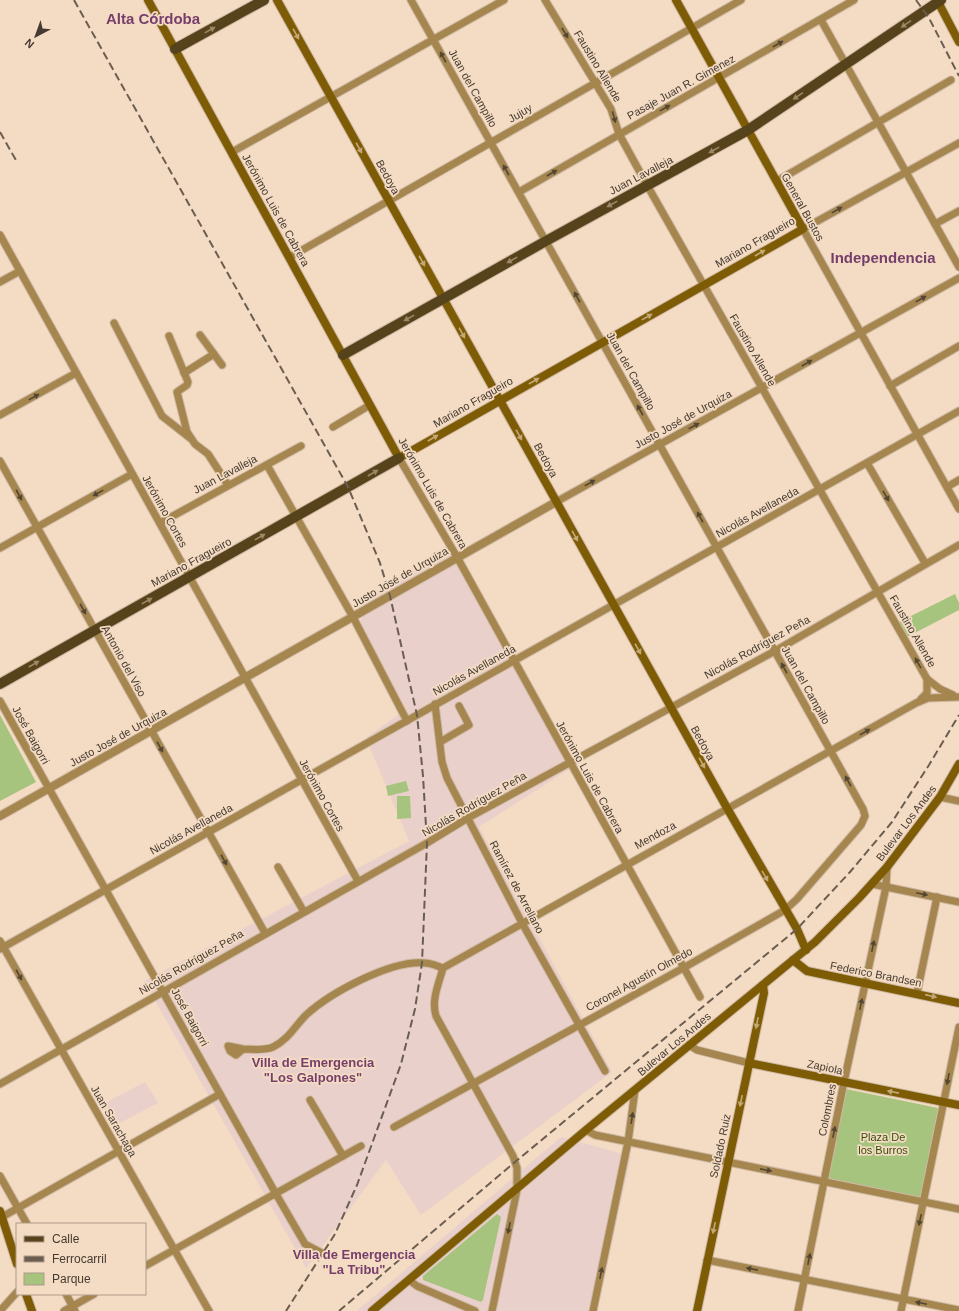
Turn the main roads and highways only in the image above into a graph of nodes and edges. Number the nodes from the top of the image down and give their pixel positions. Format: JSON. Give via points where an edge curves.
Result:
{"nodes":[{"id":1,"x":148,"y":0,"type":"edge"},
{"id":2,"x":264,"y":0,"type":"edge"},
{"id":3,"x":277,"y":0,"type":"edge"},
{"id":4,"x":676,"y":0,"type":"edge"},
{"id":5,"x":939,"y":1,"type":"edge"},
{"id":6,"x":959,"y":42,"type":"edge"},
{"id":7,"x":175,"y":49,"type":"junction"},
{"id":8,"x":748,"y":130,"type":"junction"},
{"id":9,"x":803,"y":229,"type":"joint"},
{"id":10,"x":443,"y":299,"type":"junction"},
{"id":11,"x":343,"y":355,"type":"junction"},
{"id":12,"x":500,"y":400,"type":"junction"},
{"id":13,"x":399,"y":458,"type":"junction"},
{"id":14,"x":0,"y":684,"type":"edge"},
{"id":15,"x":959,"y":764,"type":"edge"},
{"id":16,"x":797,"y":929,"type":"junction"},
{"id":17,"x":815,"y":942,"type":"junction"},
{"id":18,"x":806,"y":950,"type":"junction"},
{"id":19,"x":793,"y":960,"type":"junction"},
{"id":20,"x":762,"y":985,"type":"junction"},
{"id":21,"x":959,"y":1003,"type":"edge"},
{"id":22,"x":750,"y":1063,"type":"junction"},
{"id":23,"x":959,"y":1105,"type":"edge"},
{"id":24,"x":1,"y":1214,"type":"edge"},
{"id":25,"x":16,"y":1261,"type":"edge"},
{"id":26,"x":26,"y":1295,"type":"edge"},
{"id":27,"x":32,"y":1311,"type":"edge"},
{"id":28,"x":372,"y":1311,"type":"edge"},
{"id":29,"x":697,"y":1311,"type":"edge"}],
"edges":[{"from":1,"to":7,"type":"main road","name":"Jerónimo Luis de Cabrera"},
{"from":7,"to":2,"type":"main road","one_way":true},
{"from":3,"to":10,"type":"main road","name":"Bedoya","one_way":true},
{"from":4,"to":8,"type":"main road","name":"General Bustos"},
{"from":5,"to":6,"type":"main road"},
{"from":5,"to":8,"type":"main road","name":"Juan Lavalleja","one_way":true},
{"from":7,"to":11,"type":"main road","name":"Jerónimo Luis de Cabrera"},
{"from":8,"to":9,"type":"main road","name":"General Bustos"},
{"from":8,"to":10,"type":"main road","name":"Juan Lavalleja","one_way":true},
{"from":12,"to":9,"type":"main road","name":"Mariano Fragueiro","one_way":true},
{"from":10,"to":11,"type":"main road","name":"Juan Lavalleja","one_way":true},
{"from":10,"to":12,"type":"main road","name":"Bedoya","one_way":true},
{"from":11,"to":13,"type":"main road","name":"Jerónimo Luis de Cabrera"},
{"from":13,"to":12,"type":"main road","name":"Mariano Fragueiro","one_way":true},
{"from":12,"to":16,"type":"main road","name":"Bedoya","one_way":true,"via":[[726,808]]},
{"from":14,"to":13,"type":"main road","name":"Mariano Fragueiro","one_way":true},
{"from":15,"to":17,"type":"main road","name":"Bulevar Los Andes","via":[[940,797],[887,867]]},
{"from":16,"to":17,"type":"main road","name":"Bedoya"},
{"from":16,"to":18,"type":"main road","name":"Bedoya"},
{"from":17,"to":18,"type":"main road","name":"Bulevar Los Andes"},
{"from":18,"to":19,"type":"main road","name":"Bulevar Los Andes"},
{"from":19,"to":20,"type":"main road","name":"Bulevar Los Andes"},
{"from":19,"to":21,"type":"main road","name":"Federico Brandsen","one_way":true,"via":[[807,971]]},
{"from":20,"to":22,"type":"main road","name":"Soldado Ruiz","one_way":true,"via":[[764,993]]},
{"from":20,"to":28,"type":"main road","name":"Bulevar Los Andes"},
{"from":23,"to":22,"type":"main road","name":"Zapiola","one_way":true},
{"from":22,"to":29,"type":"main road","name":"Soldado Ruiz","one_way":true},
{"from":24,"to":25,"type":"main road"},
{"from":26,"to":27,"type":"main road"}]}
